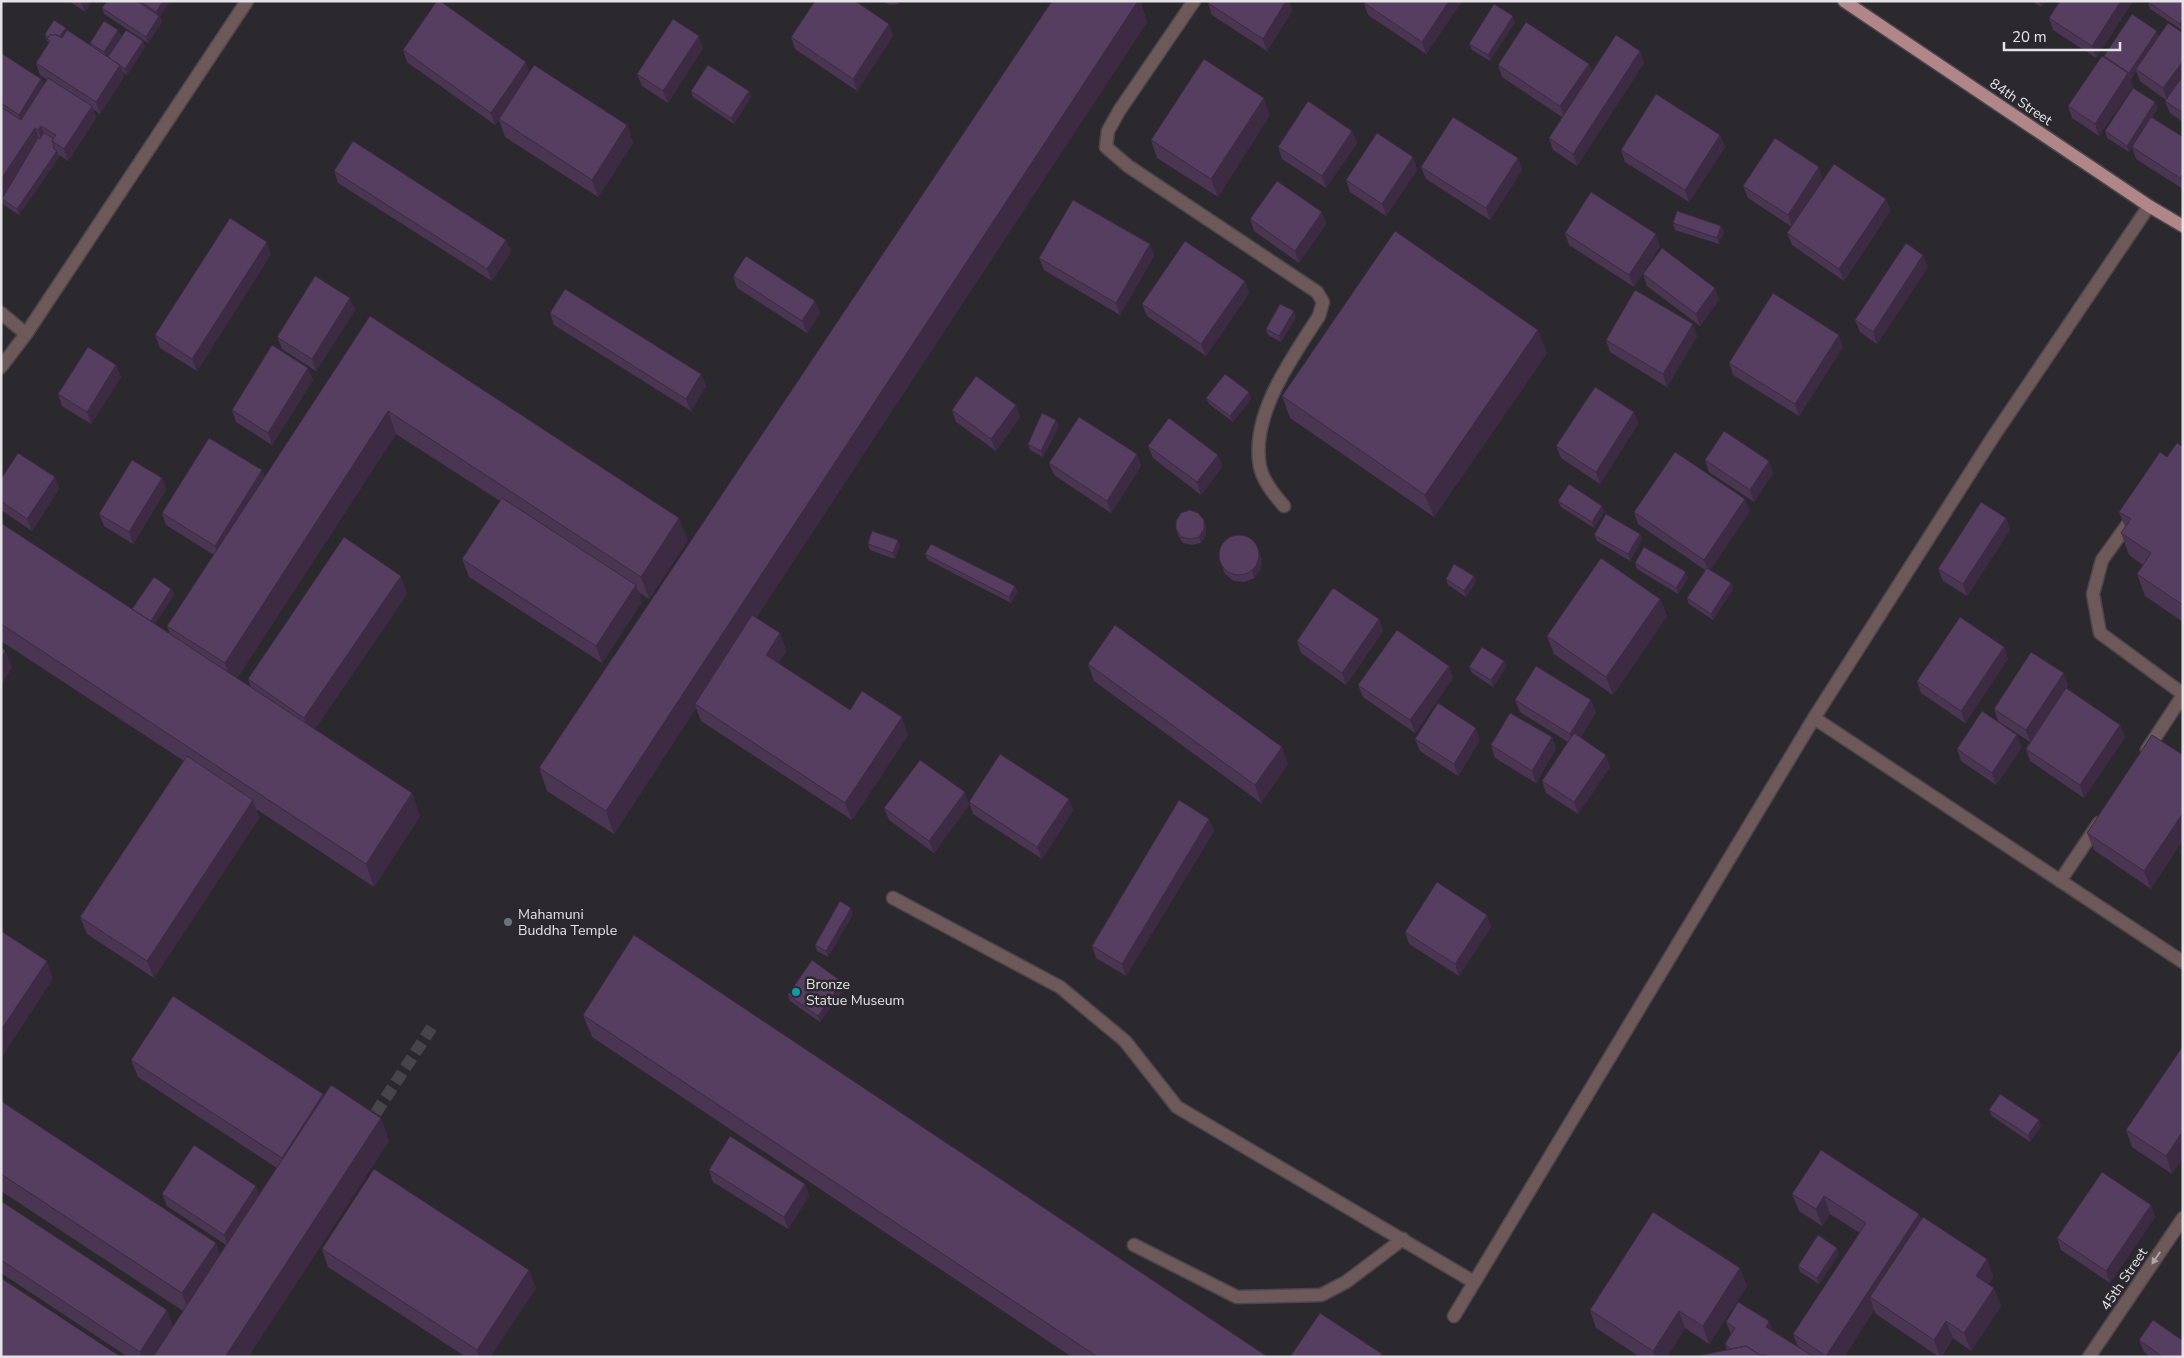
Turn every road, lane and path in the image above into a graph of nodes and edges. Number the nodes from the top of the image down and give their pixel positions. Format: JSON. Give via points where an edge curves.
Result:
{"nodes":[{"id":1,"x":247,"y":1,"type":"edge"},
{"id":2,"x":1194,"y":1,"type":"edge"},
{"id":3,"x":1844,"y":1,"type":"edge"},
{"id":4,"x":2149,"y":206,"type":"junction"},
{"id":5,"x":2183,"y":226,"type":"edge"},
{"id":6,"x":1,"y":313,"type":"edge"},
{"id":7,"x":26,"y":334,"type":"junction"},
{"id":8,"x":1,"y":367,"type":"edge"},
{"id":9,"x":1284,"y":506,"type":"dead end"},
{"id":10,"x":2137,"y":512,"type":"edge"},
{"id":11,"x":2183,"y":694,"type":"edge"},
{"id":12,"x":1814,"y":718,"type":"junction"},
{"id":13,"x":2140,"y":760,"type":"edge"},
{"id":14,"x":2108,"y":808,"type":"edge"},
{"id":15,"x":2060,"y":881,"type":"junction"},
{"id":16,"x":893,"y":898,"type":"dead end"},
{"id":17,"x":2183,"y":962,"type":"edge"},
{"id":18,"x":2183,"y":1218,"type":"edge"},
{"id":19,"x":1403,"y":1239,"type":"junction"},
{"id":20,"x":1134,"y":1245,"type":"dead end"},
{"id":21,"x":1474,"y":1282,"type":"junction"},
{"id":22,"x":1454,"y":1316,"type":"dead end"},
{"id":23,"x":2089,"y":1357,"type":"edge"}],
"edges":[{"from":1,"to":7,"type":"street"},
{"from":2,"to":9,"type":"street","via":[[1119,112],[1108,131],[1106,148],[1317,292],[1323,302],[1319,316],[1273,395],[1263,420],[1260,469],[1272,493]]},
{"from":3,"to":4,"type":"main road","name":"84th Street"},
{"from":4,"to":5,"type":"main road","name":"84th Street"},
{"from":4,"to":12,"type":"street","via":[[1993,437]]},
{"from":6,"to":7,"type":"street"},
{"from":7,"to":8,"type":"street"},
{"from":10,"to":11,"type":"street","via":[[2102,560],[2093,594],[2100,633]]},
{"from":11,"to":13,"type":"street"},
{"from":12,"to":15,"type":"street"},
{"from":12,"to":21,"type":"street"},
{"from":14,"to":15,"type":"street"},
{"from":15,"to":17,"type":"street"},
{"from":16,"to":19,"type":"street","via":[[1060,987],[1125,1041],[1177,1108]]},
{"from":18,"to":23,"type":"street","name":"45th Street","one_way":true},
{"from":19,"to":20,"type":"street","via":[[1346,1282],[1321,1295],[1237,1297]]},
{"from":19,"to":21,"type":"street"},
{"from":21,"to":22,"type":"street"}]}
